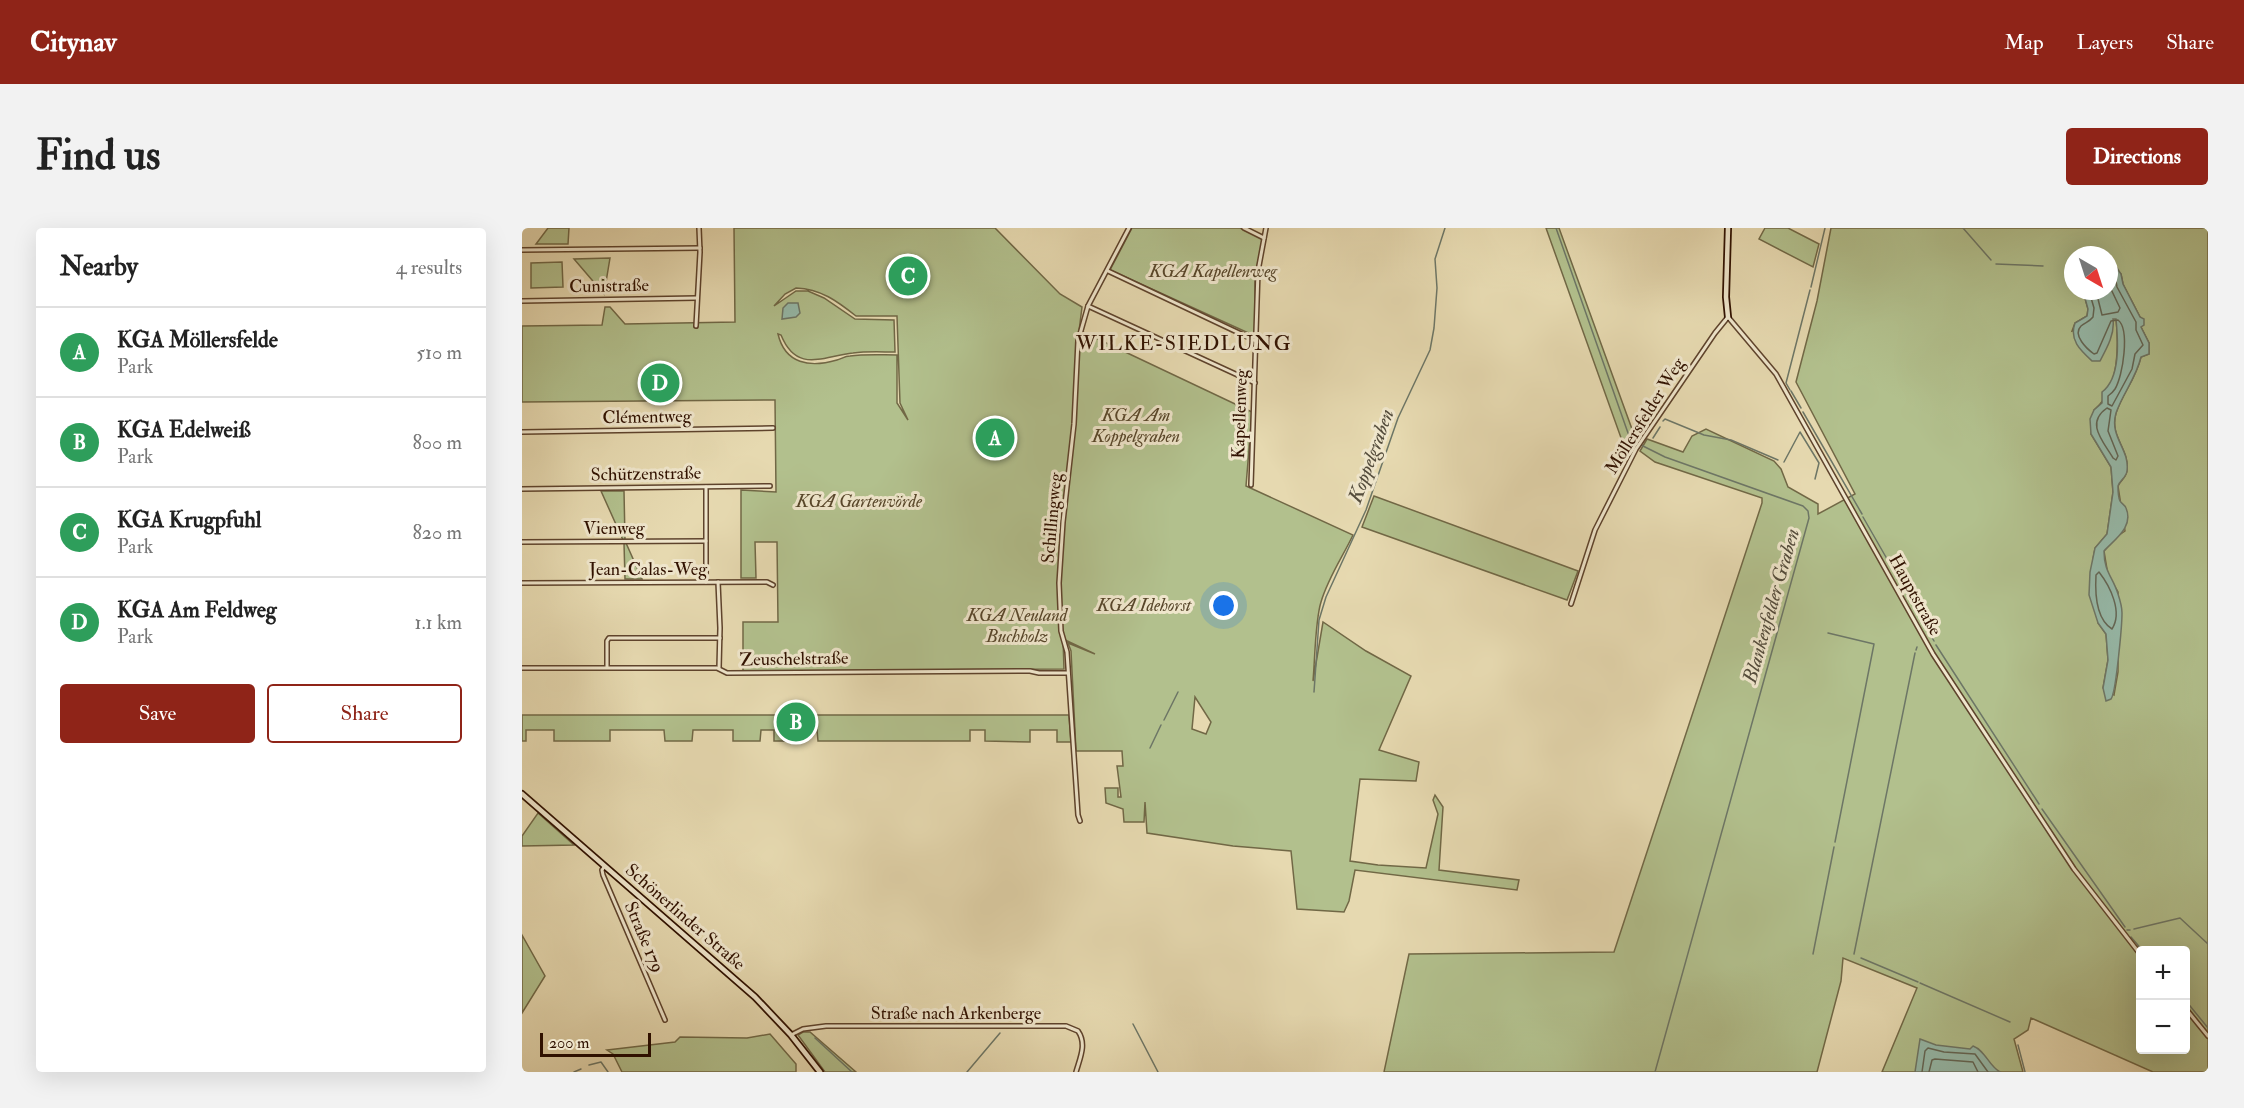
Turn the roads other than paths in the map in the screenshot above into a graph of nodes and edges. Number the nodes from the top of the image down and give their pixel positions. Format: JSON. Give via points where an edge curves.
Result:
{"nodes":[{"id":1,"x":699,"y":228,"type":"edge"},
{"id":2,"x":1129,"y":228,"type":"edge"},
{"id":3,"x":1244,"y":228,"type":"edge"},
{"id":4,"x":1266,"y":228,"type":"edge"},
{"id":5,"x":1728,"y":228,"type":"edge"},
{"id":6,"x":1264,"y":238,"type":"junction"},
{"id":7,"x":700,"y":248,"type":"junction"},
{"id":8,"x":522,"y":250,"type":"edge"},
{"id":9,"x":1108,"y":271,"type":"junction"},
{"id":10,"x":697,"y":298,"type":"junction"},
{"id":11,"x":522,"y":301,"type":"edge"},
{"id":12,"x":1088,"y":306,"type":"junction"},
{"id":13,"x":1728,"y":317,"type":"junction"},
{"id":14,"x":696,"y":326,"type":"dead end"},
{"id":15,"x":1256,"y":341,"type":"junction"},
{"id":16,"x":1255,"y":383,"type":"junction"},
{"id":17,"x":773,"y":428,"type":"dead end"},
{"id":18,"x":522,"y":432,"type":"edge"},
{"id":19,"x":1251,"y":485,"type":"dead end"},
{"id":20,"x":770,"y":486,"type":"dead end"},
{"id":21,"x":706,"y":487,"type":"junction"},
{"id":22,"x":522,"y":489,"type":"edge"},
{"id":23,"x":706,"y":541,"type":"junction"},
{"id":24,"x":522,"y":542,"type":"edge"},
{"id":25,"x":706,"y":582,"type":"junction"},
{"id":26,"x":718,"y":582,"type":"junction"},
{"id":27,"x":522,"y":583,"type":"edge"},
{"id":28,"x":773,"y":585,"type":"dead end"},
{"id":29,"x":1571,"y":604,"type":"dead end"},
{"id":30,"x":720,"y":638,"type":"junction"},
{"id":31,"x":607,"y":667,"type":"junction"},
{"id":32,"x":522,"y":668,"type":"edge"},
{"id":33,"x":719,"y":668,"type":"junction"},
{"id":34,"x":1068,"y":672,"type":"junction"},
{"id":35,"x":522,"y":794,"type":"edge"},
{"id":36,"x":1080,"y":821,"type":"dead end"},
{"id":37,"x":606,"y":866,"type":"junction"},
{"id":38,"x":2136,"y":949,"type":"edge"},
{"id":39,"x":2190,"y":1014,"type":"edge"},
{"id":40,"x":665,"y":1020,"type":"dead end"},
{"id":41,"x":791,"y":1035,"type":"junction"},
{"id":42,"x":2208,"y":1036,"type":"edge"},
{"id":43,"x":820,"y":1072,"type":"edge"},
{"id":44,"x":1076,"y":1072,"type":"edge"}],
"edges":[{"from":1,"to":7,"type":"street"},
{"from":2,"to":9,"type":"street","name":"Schillingweg"},
{"from":3,"to":6,"type":"street"},
{"from":4,"to":6,"type":"street","name":"Kapellenweg"},
{"from":5,"to":13,"type":"main road"},
{"from":6,"to":15,"type":"street","name":"Kapellenweg","via":[[1258,271]]},
{"from":7,"to":8,"type":"street"},
{"from":7,"to":10,"type":"street"},
{"from":9,"to":12,"type":"street","name":"Schillingweg"},
{"from":9,"to":15,"type":"street"},
{"from":10,"to":11,"type":"street","name":"Cunistraße"},
{"from":10,"to":14,"type":"street"},
{"from":12,"to":16,"type":"street"},
{"from":12,"to":34,"type":"street","name":"Schillingweg","via":[[1078,341],[1059,583]]},
{"from":13,"to":29,"type":"street","name":"Möllersfelder Weg","via":[[1636,448],[1595,530]]},
{"from":13,"to":38,"type":"street","name":"Hauptstraße","via":[[1776,374],[1945,674],[2074,868]]},
{"from":15,"to":16,"type":"street","name":"Kapellenweg"},
{"from":16,"to":19,"type":"street","name":"Kapellenweg"},
{"from":17,"to":18,"type":"street","name":"Clémentweg"},
{"from":20,"to":21,"type":"street","name":"Schützenstraße"},
{"from":21,"to":22,"type":"street","name":"Schützenstraße"},
{"from":21,"to":23,"type":"street"},
{"from":23,"to":24,"type":"street","name":"Vienweg"},
{"from":23,"to":25,"type":"street"},
{"from":25,"to":26,"type":"street","name":"Jean-Calas-Weg"},
{"from":25,"to":27,"type":"street","name":"Jean-Calas-Weg"},
{"from":26,"to":28,"type":"street","name":"Jean-Calas-Weg"},
{"from":26,"to":30,"type":"street"},
{"from":30,"to":31,"type":"street","via":[[609,638]]},
{"from":30,"to":33,"type":"street"},
{"from":31,"to":32,"type":"street","name":"Zeuschelstraße"},
{"from":31,"to":33,"type":"street","name":"Zeuschelstraße"},
{"from":33,"to":34,"type":"street","name":"Zeuschelstraße","via":[[727,673]]},
{"from":34,"to":36,"type":"street","name":"Schillingweg"},
{"from":35,"to":37,"type":"main road","name":"Schönerlinder Straße"},
{"from":37,"to":40,"type":"street","name":"Straße 179","via":[[603,875]]},
{"from":37,"to":41,"type":"main road","name":"Schönerlinder Straße","via":[[755,997]]},
{"from":39,"to":42,"type":"street"},
{"from":41,"to":43,"type":"main road","name":"Schönerlinder Straße"},
{"from":41,"to":44,"type":"street","name":"Straße nach Arkenberge","via":[[826,1026],[1066,1026],[1078,1031],[1083,1041]]}]}
